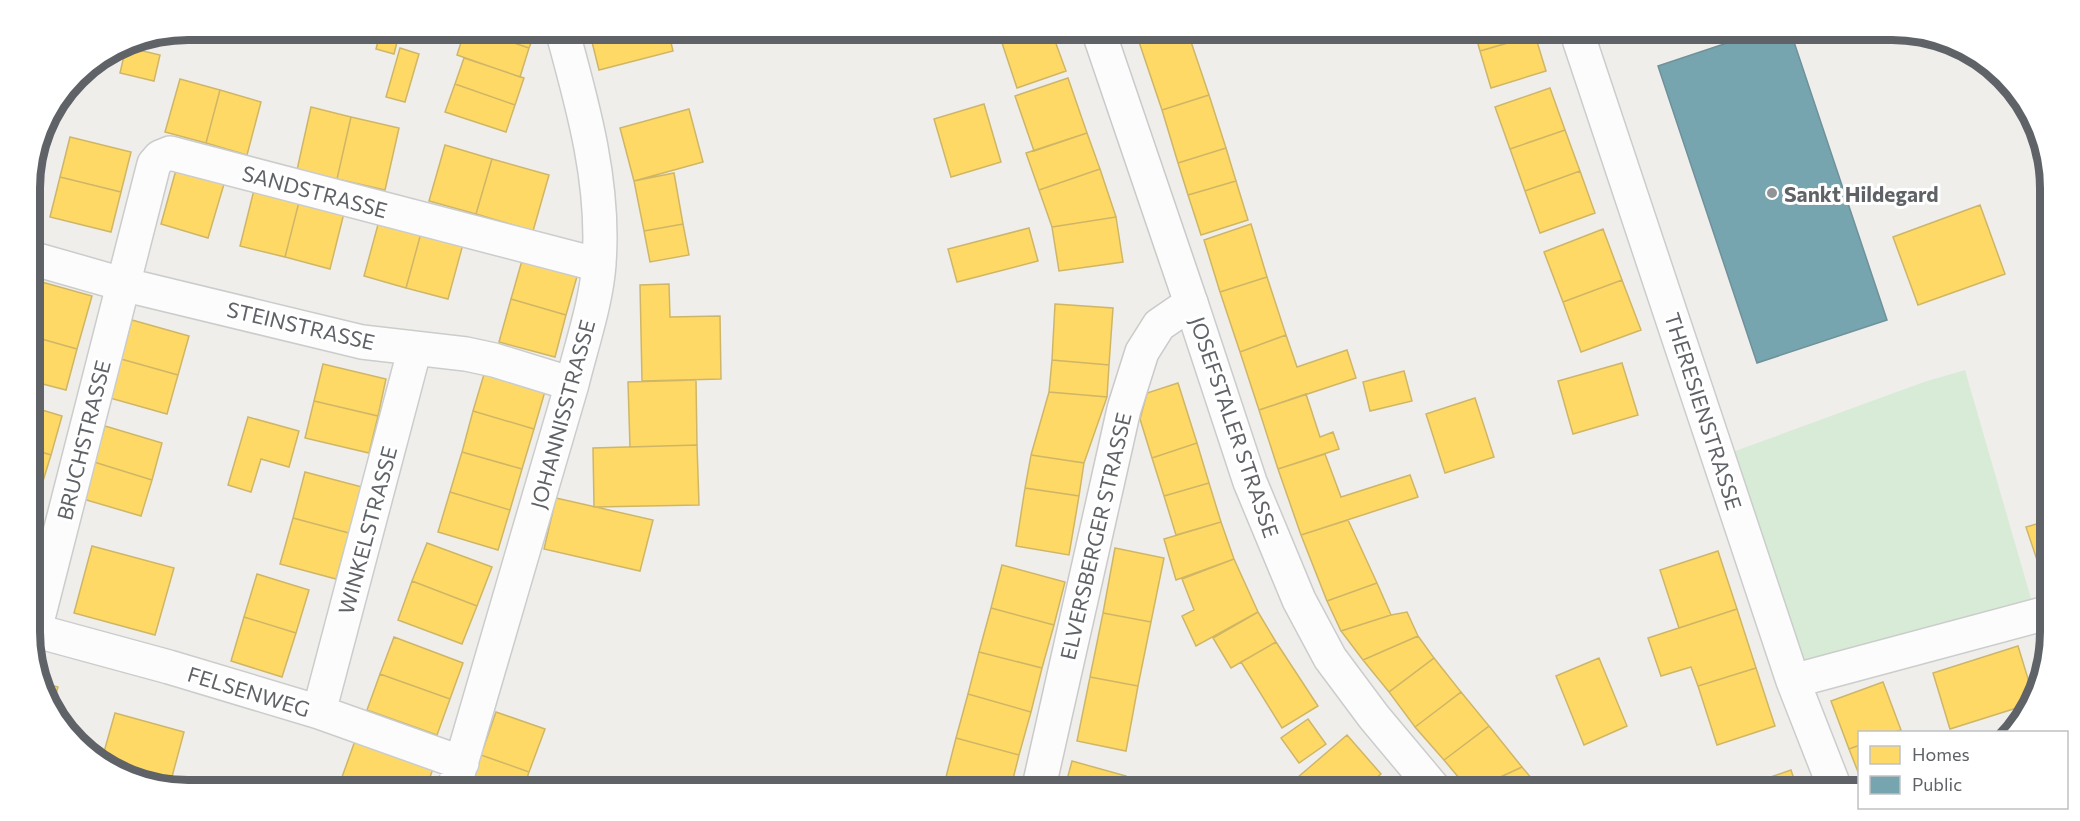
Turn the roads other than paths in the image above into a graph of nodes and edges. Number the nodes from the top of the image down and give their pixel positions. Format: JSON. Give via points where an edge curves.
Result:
{"nodes":[{"id":1,"x":565,"y":40,"type":"edge"},
{"id":2,"x":1101,"y":40,"type":"edge"},
{"id":3,"x":1579,"y":40,"type":"edge"},
{"id":4,"x":41,"y":261,"type":"edge"},
{"id":5,"x":600,"y":264,"type":"junction"},
{"id":6,"x":122,"y":284,"type":"junction"},
{"id":7,"x":1191,"y":303,"type":"junction"},
{"id":8,"x":415,"y":348,"type":"junction"},
{"id":9,"x":572,"y":384,"type":"junction"},
{"id":10,"x":40,"y":606,"type":"edge"},
{"id":11,"x":2040,"y":615,"type":"edge"},
{"id":12,"x":40,"y":632,"type":"edge"},
{"id":13,"x":1793,"y":681,"type":"junction"},
{"id":14,"x":319,"y":712,"type":"junction"},
{"id":15,"x":458,"y":777,"type":"edge"},
{"id":16,"x":1040,"y":780,"type":"edge"},
{"id":17,"x":1427,"y":780,"type":"edge"},
{"id":18,"x":1832,"y":780,"type":"edge"}],
"edges":[{"from":1,"to":5,"type":"street","name":"JOHANNISSTRASSE","via":[[586,117],[595,173]]},
{"from":2,"to":7,"type":"street","name":"JOSEFSTALER STRASSE"},
{"from":3,"to":13,"type":"street","name":"THERESIENSTRASSE"},
{"from":4,"to":6,"type":"street","name":"STEINSTRASSE"},
{"from":5,"to":6,"type":"street","name":"SANDSTRASSE","via":[[170,153],[154,164]]},
{"from":5,"to":9,"type":"street","name":"JOHANNISSTRASSE"},
{"from":6,"to":8,"type":"street","name":"STEINSTRASSE","via":[[362,342]]},
{"from":6,"to":10,"type":"street","name":"BRUCHSTRASSE"},
{"from":7,"to":16,"type":"street","name":"ELVERSBERGER STRASSE","via":[[1159,325],[1142,352],[1124,409]]},
{"from":7,"to":17,"type":"street","name":"JOSEFSTALER STRASSE","via":[[1250,482],[1299,600],[1330,658]]},
{"from":8,"to":9,"type":"street","name":"STEINSTRASSE","via":[[494,360]]},
{"from":8,"to":14,"type":"street","name":"WINKELSTRASSE"},
{"from":9,"to":15,"type":"street","name":"JOHANNISSTRASSE"},
{"from":11,"to":13,"type":"street"},
{"from":12,"to":14,"type":"street","name":"FELSENWEG"},
{"from":13,"to":18,"type":"street","name":"THERESIENSTRASSE"},
{"from":14,"to":15,"type":"street","name":"FELSENWEG"}]}
